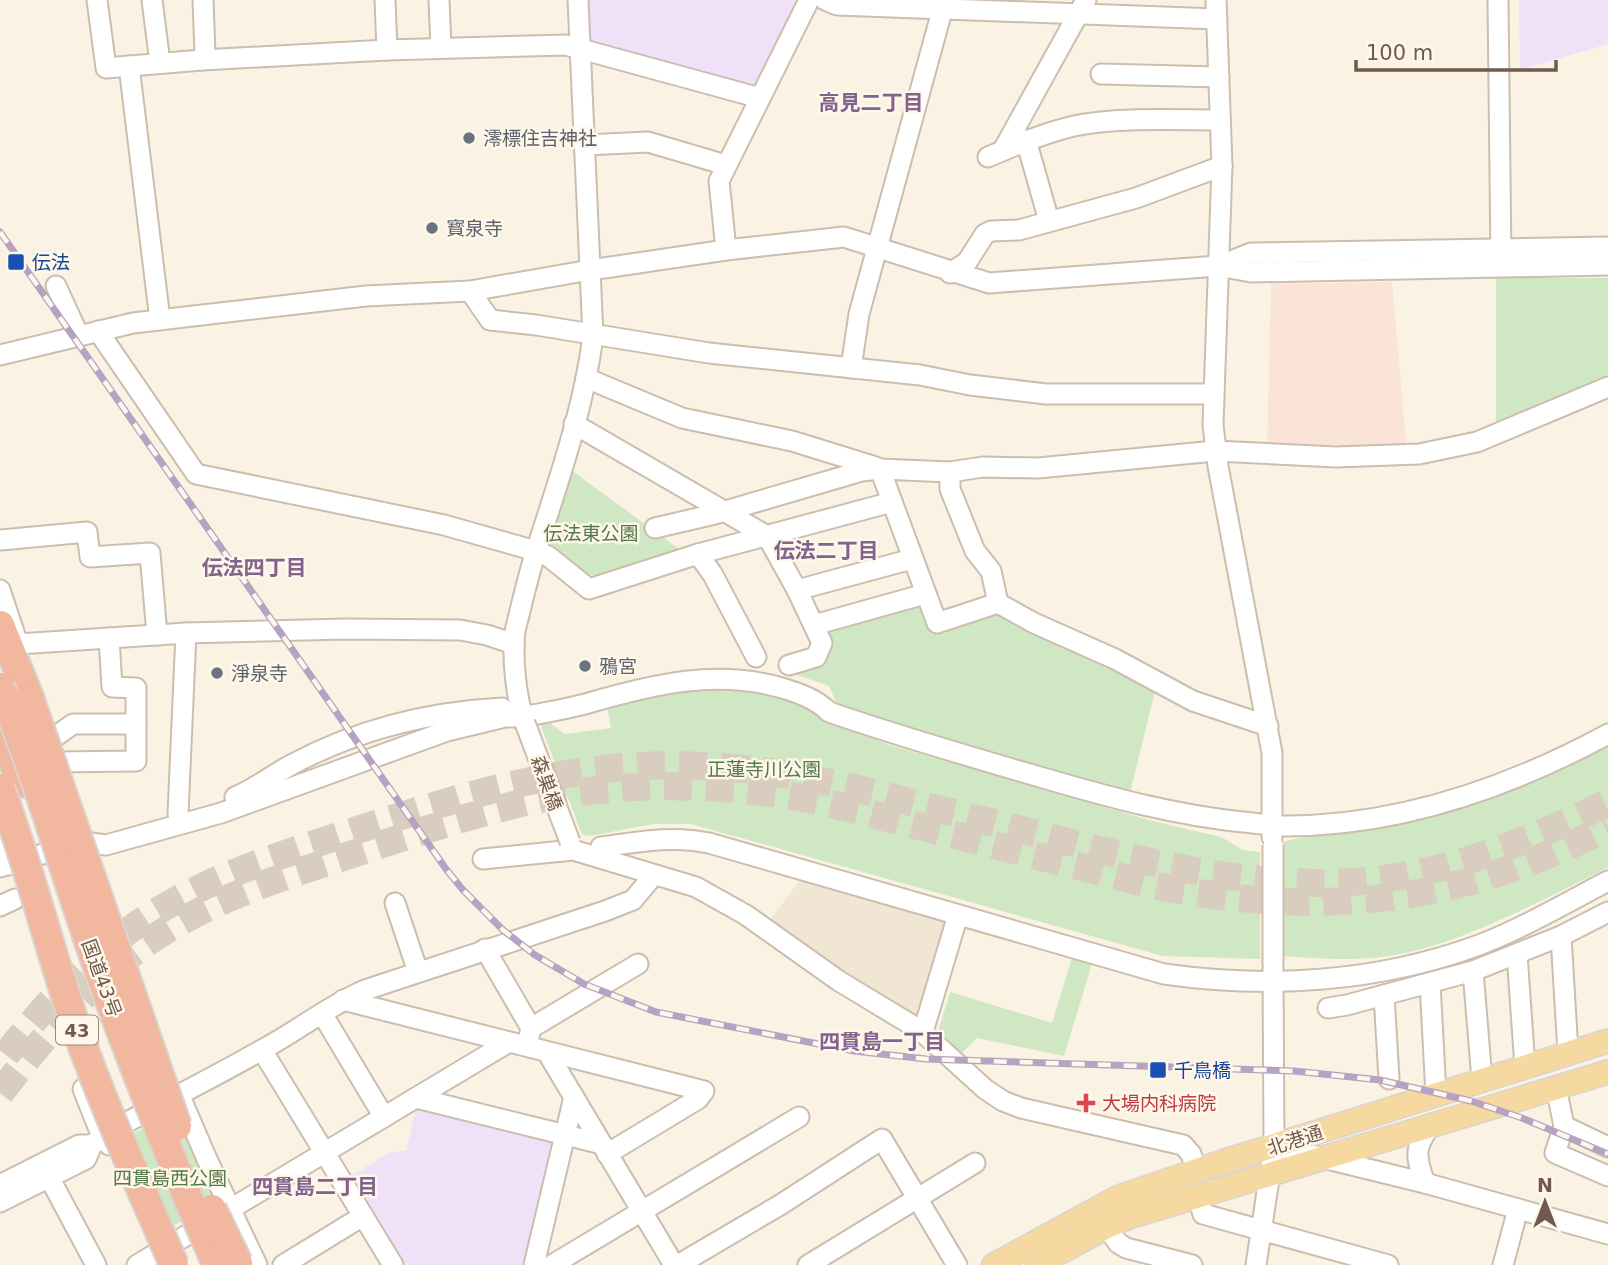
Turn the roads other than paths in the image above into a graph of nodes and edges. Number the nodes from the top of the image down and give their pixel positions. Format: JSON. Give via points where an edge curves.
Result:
{"nodes":[{"id":1,"x":97,"y":0,"type":"edge"},
{"id":2,"x":152,"y":0,"type":"edge"},
{"id":3,"x":203,"y":0,"type":"edge"},
{"id":4,"x":385,"y":0,"type":"edge"},
{"id":5,"x":439,"y":0,"type":"edge"},
{"id":6,"x":578,"y":0,"type":"edge"},
{"id":7,"x":809,"y":0,"type":"edge"},
{"id":8,"x":825,"y":0,"type":"edge"},
{"id":9,"x":1498,"y":0,"type":"edge"},
{"id":10,"x":866,"y":3,"type":"edge"},
{"id":11,"x":943,"y":5,"type":"edge"},
{"id":12,"x":1082,"y":7,"type":"edge"},
{"id":13,"x":1217,"y":10,"type":"edge"},
{"id":14,"x":441,"y":48,"type":"junction"},
{"id":15,"x":581,"y":48,"type":"junction"},
{"id":16,"x":387,"y":50,"type":"junction"},
{"id":17,"x":202,"y":60,"type":"junction"},
{"id":18,"x":160,"y":63,"type":"junction"},
{"id":19,"x":129,"y":66,"type":"junction"},
{"id":20,"x":1101,"y":74,"type":"dead end"},
{"id":21,"x":1219,"y":77,"type":"junction"},
{"id":22,"x":761,"y":98,"type":"junction"},
{"id":23,"x":1220,"y":120,"type":"junction"},
{"id":24,"x":1026,"y":140,"type":"junction"},
{"id":25,"x":586,"y":145,"type":"junction"},
{"id":26,"x":726,"y":165,"type":"junction"},
{"id":27,"x":1222,"y":166,"type":"junction"},
{"id":28,"x":1049,"y":221,"type":"junction"},
{"id":29,"x":1608,"y":247,"type":"edge"},
{"id":30,"x":876,"y":248,"type":"junction"},
{"id":31,"x":726,"y":250,"type":"junction"},
{"id":32,"x":1502,"y":258,"type":"junction"},
{"id":33,"x":1608,"y":265,"type":"edge"},
{"id":34,"x":1218,"y":266,"type":"junction"},
{"id":35,"x":590,"y":270,"type":"junction"},
{"id":36,"x":950,"y":273,"type":"junction"},
{"id":37,"x":56,"y":286,"type":"dead end"},
{"id":38,"x":470,"y":291,"type":"junction"},
{"id":39,"x":160,"y":320,"type":"junction"},
{"id":40,"x":89,"y":333,"type":"junction"},
{"id":41,"x":593,"y":336,"type":"junction"},
{"id":42,"x":0,"y":355,"type":"edge"},
{"id":43,"x":851,"y":368,"type":"junction"},
{"id":44,"x":586,"y":378,"type":"junction"},
{"id":45,"x":1608,"y":387,"type":"edge"},
{"id":46,"x":1213,"y":394,"type":"junction"},
{"id":47,"x":574,"y":424,"type":"junction"},
{"id":48,"x":1215,"y":451,"type":"junction"},
{"id":49,"x":880,"y":469,"type":"junction"},
{"id":50,"x":950,"y":472,"type":"junction"},
{"id":51,"x":892,"y":502,"type":"junction"},
{"id":52,"x":722,"y":510,"type":"junction"},
{"id":53,"x":655,"y":527,"type":"dead end"},
{"id":54,"x":766,"y":536,"type":"junction"},
{"id":55,"x":0,"y":540,"type":"edge"},
{"id":56,"x":536,"y":551,"type":"junction"},
{"id":57,"x":698,"y":554,"type":"junction"},
{"id":58,"x":912,"y":559,"type":"junction"},
{"id":59,"x":0,"y":590,"type":"edge"},
{"id":60,"x":797,"y":590,"type":"junction"},
{"id":61,"x":925,"y":594,"type":"junction"},
{"id":62,"x":998,"y":603,"type":"junction"},
{"id":63,"x":814,"y":625,"type":"junction"},
{"id":64,"x":186,"y":633,"type":"junction"},
{"id":65,"x":9,"y":634,"type":"edge"},
{"id":66,"x":157,"y":635,"type":"junction"},
{"id":67,"x":109,"y":638,"type":"junction"},
{"id":68,"x":513,"y":644,"type":"junction"},
{"id":69,"x":757,"y":657,"type":"dead end"},
{"id":70,"x":789,"y":665,"type":"dead end"},
{"id":71,"x":0,"y":687,"type":"edge"},
{"id":72,"x":523,"y":716,"type":"junction"},
{"id":73,"x":0,"y":724,"type":"edge"},
{"id":74,"x":136,"y":724,"type":"junction"},
{"id":75,"x":1268,"y":726,"type":"junction"},
{"id":76,"x":1608,"y":734,"type":"edge"},
{"id":77,"x":49,"y":741,"type":"junction"},
{"id":78,"x":57,"y":762,"type":"junction"},
{"id":79,"x":0,"y":788,"type":"edge"},
{"id":80,"x":178,"y":814,"type":"junction"},
{"id":81,"x":1272,"y":825,"type":"junction"},
{"id":82,"x":0,"y":841,"type":"edge"},
{"id":83,"x":84,"y":842,"type":"junction"},
{"id":84,"x":571,"y":846,"type":"junction"},
{"id":85,"x":597,"y":857,"type":"junction"},
{"id":86,"x":483,"y":859,"type":"dead end"},
{"id":87,"x":3,"y":868,"type":"edge"},
{"id":88,"x":653,"y":876,"type":"junction"},
{"id":89,"x":1608,"y":881,"type":"edge"},
{"id":90,"x":395,"y":904,"type":"dead end"},
{"id":91,"x":1608,"y":912,"type":"edge"},
{"id":92,"x":958,"y":915,"type":"junction"},
{"id":93,"x":78,"y":933,"type":"junction"},
{"id":94,"x":1561,"y":936,"type":"junction"},
{"id":95,"x":485,"y":949,"type":"junction"},
{"id":96,"x":1517,"y":954,"type":"junction"},
{"id":97,"x":638,"y":964,"type":"dead end"},
{"id":98,"x":1473,"y":971,"type":"junction"},
{"id":99,"x":418,"y":972,"type":"junction"},
{"id":100,"x":1273,"y":972,"type":"junction"},
{"id":101,"x":1430,"y":983,"type":"junction"},
{"id":102,"x":1384,"y":995,"type":"junction"},
{"id":103,"x":344,"y":1000,"type":"junction"},
{"id":104,"x":1328,"y":1007,"type":"dead end"},
{"id":105,"x":323,"y":1015,"type":"junction"},
{"id":106,"x":920,"y":1030,"type":"junction"},
{"id":107,"x":522,"y":1039,"type":"junction"},
{"id":108,"x":1608,"y":1041,"type":"edge"},
{"id":109,"x":262,"y":1050,"type":"junction"},
{"id":110,"x":547,"y":1052,"type":"junction"},
{"id":111,"x":1568,"y":1053,"type":"junction"},
{"id":112,"x":1525,"y":1067,"type":"junction"},
{"id":113,"x":1608,"y":1072,"type":"edge"},
{"id":114,"x":1389,"y":1079,"type":"dead end"},
{"id":115,"x":1482,"y":1080,"type":"junction"},
{"id":116,"x":1556,"y":1087,"type":"junction"},
{"id":117,"x":83,"y":1089,"type":"dead end"},
{"id":118,"x":1436,"y":1095,"type":"junction"},
{"id":119,"x":173,"y":1096,"type":"junction"},
{"id":120,"x":574,"y":1097,"type":"junction"},
{"id":121,"x":416,"y":1098,"type":"junction"},
{"id":122,"x":384,"y":1117,"type":"junction"},
{"id":123,"x":799,"y":1117,"type":"dead end"},
{"id":124,"x":1432,"y":1124,"type":"junction"},
{"id":125,"x":1564,"y":1126,"type":"junction"},
{"id":126,"x":565,"y":1135,"type":"junction"},
{"id":127,"x":99,"y":1140,"type":"junction"},
{"id":128,"x":1274,"y":1146,"type":"junction"},
{"id":129,"x":1608,"y":1147,"type":"edge"},
{"id":130,"x":605,"y":1149,"type":"junction"},
{"id":131,"x":324,"y":1153,"type":"junction"},
{"id":132,"x":1322,"y":1158,"type":"junction"},
{"id":133,"x":975,"y":1163,"type":"dead end"},
{"id":134,"x":1197,"y":1171,"type":"junction"},
{"id":135,"x":1270,"y":1174,"type":"junction"},
{"id":136,"x":1608,"y":1176,"type":"edge"},
{"id":137,"x":49,"y":1177,"type":"junction"},
{"id":138,"x":1425,"y":1183,"type":"junction"},
{"id":139,"x":0,"y":1185,"type":"edge"},
{"id":140,"x":1197,"y":1196,"type":"junction"},
{"id":141,"x":919,"y":1198,"type":"junction"},
{"id":142,"x":0,"y":1202,"type":"edge"},
{"id":143,"x":230,"y":1208,"type":"junction"},
{"id":144,"x":1518,"y":1209,"type":"junction"},
{"id":145,"x":641,"y":1210,"type":"junction"},
{"id":146,"x":363,"y":1216,"type":"junction"},
{"id":147,"x":1100,"y":1218,"type":"junction"},
{"id":148,"x":1263,"y":1232,"type":"junction"},
{"id":149,"x":1608,"y":1234,"type":"edge"},
{"id":150,"x":164,"y":1261,"type":"edge"},
{"id":151,"x":96,"y":1265,"type":"edge"},
{"id":152,"x":137,"y":1265,"type":"edge"},
{"id":153,"x":185,"y":1265,"type":"edge"},
{"id":154,"x":199,"y":1265,"type":"edge"},
{"id":155,"x":238,"y":1265,"type":"edge"},
{"id":156,"x":284,"y":1265,"type":"edge"},
{"id":157,"x":393,"y":1265,"type":"edge"},
{"id":158,"x":534,"y":1265,"type":"edge"},
{"id":159,"x":552,"y":1265,"type":"edge"},
{"id":160,"x":676,"y":1265,"type":"edge"},
{"id":161,"x":808,"y":1265,"type":"edge"},
{"id":162,"x":957,"y":1265,"type":"edge"},
{"id":163,"x":994,"y":1265,"type":"edge"},
{"id":164,"x":1037,"y":1265,"type":"edge"},
{"id":165,"x":1192,"y":1265,"type":"edge"},
{"id":166,"x":1256,"y":1265,"type":"edge"},
{"id":167,"x":1388,"y":1265,"type":"edge"},
{"id":168,"x":1503,"y":1265,"type":"edge"}],
"edges":[{"from":1,"to":19,"type":"street","via":[[106,68]]},
{"from":2,"to":18,"type":"street"},
{"from":3,"to":17,"type":"street"},
{"from":4,"to":16,"type":"street"},
{"from":5,"to":14,"type":"street"},
{"from":6,"to":15,"type":"street"},
{"from":7,"to":22,"type":"street"},
{"from":8,"to":10,"type":"street","via":[[837,5]]},
{"from":9,"to":32,"type":"street"},
{"from":10,"to":11,"type":"street"},
{"from":11,"to":12,"type":"street"},
{"from":11,"to":30,"type":"street"},
{"from":12,"to":13,"type":"street"},
{"from":12,"to":24,"type":"street","via":[[995,154]]},
{"from":13,"to":21,"type":"street"},
{"from":14,"to":15,"type":"street"},
{"from":14,"to":16,"type":"street"},
{"from":15,"to":22,"type":"street"},
{"from":15,"to":25,"type":"street"},
{"from":16,"to":17,"type":"street"},
{"from":17,"to":18,"type":"street"},
{"from":18,"to":19,"type":"street"},
{"from":19,"to":39,"type":"street"},
{"from":20,"to":21,"type":"street"},
{"from":21,"to":23,"type":"street"},
{"from":22,"to":26,"type":"street"},
{"from":23,"to":24,"type":"street","via":[[1098,122]]},
{"from":23,"to":27,"type":"street"},
{"from":24,"to":28,"type":"street"},
{"from":25,"to":26,"type":"street","via":[[648,142]]},
{"from":25,"to":35,"type":"street"},
{"from":26,"to":31,"type":"street","via":[[719,181]]},
{"from":27,"to":28,"type":"street","via":[[1136,198]]},
{"from":27,"to":34,"type":"street"},
{"from":28,"to":36,"type":"street","via":[[1019,230],[991,230],[967,262]]},
{"from":29,"to":32,"type":"street"},
{"from":30,"to":31,"type":"street","via":[[844,237]]},
{"from":30,"to":36,"type":"street"},
{"from":30,"to":43,"type":"street"},
{"from":31,"to":35,"type":"street"},
{"from":32,"to":33,"type":"street"},
{"from":32,"to":34,"type":"street","via":[[1251,253]]},
{"from":34,"to":36,"type":"street","via":[[989,283]]},
{"from":34,"to":46,"type":"street"},
{"from":35,"to":38,"type":"street"},
{"from":35,"to":41,"type":"street"},
{"from":37,"to":40,"type":"street"},
{"from":38,"to":39,"type":"street","via":[[366,296]]},
{"from":38,"to":41,"type":"street","via":[[490,320]]},
{"from":39,"to":40,"type":"street"},
{"from":40,"to":42,"type":"street"},
{"from":40,"to":56,"type":"street","via":[[196,474],[444,525]]},
{"from":41,"to":43,"type":"street"},
{"from":41,"to":44,"type":"street"},
{"from":43,"to":46,"type":"street","via":[[1046,394]]},
{"from":44,"to":47,"type":"street"},
{"from":44,"to":49,"type":"street","via":[[682,418],[792,441]]},
{"from":45,"to":48,"type":"street","via":[[1477,442],[1419,454],[1336,457]]},
{"from":46,"to":48,"type":"street"},
{"from":47,"to":52,"type":"street"},
{"from":47,"to":56,"type":"street"},
{"from":48,"to":50,"type":"street"},
{"from":48,"to":75,"type":"street"},
{"from":49,"to":50,"type":"street"},
{"from":49,"to":51,"type":"street"},
{"from":49,"to":52,"type":"street"},
{"from":50,"to":62,"type":"street","via":[[950,489],[975,551],[991,571]]},
{"from":51,"to":54,"type":"street"},
{"from":51,"to":58,"type":"street"},
{"from":52,"to":53,"type":"street"},
{"from":52,"to":54,"type":"street"},
{"from":54,"to":57,"type":"street"},
{"from":54,"to":60,"type":"street"},
{"from":55,"to":66,"type":"street","via":[[87,531],[90,557],[150,553]]},
{"from":56,"to":57,"type":"street","via":[[589,589]]},
{"from":56,"to":68,"type":"street"},
{"from":57,"to":69,"type":"street"},
{"from":58,"to":60,"type":"street"},
{"from":58,"to":61,"type":"street"},
{"from":59,"to":65,"type":"street"},
{"from":60,"to":63,"type":"street"},
{"from":61,"to":62,"type":"street","via":[[937,623]]},
{"from":61,"to":63,"type":"street"},
{"from":62,"to":75,"type":"street","via":[[1193,701]]},
{"from":63,"to":70,"type":"street","via":[[822,643],[816,657]]},
{"from":64,"to":66,"type":"street"},
{"from":64,"to":68,"type":"street","via":[[460,630]]},
{"from":64,"to":80,"type":"street"},
{"from":65,"to":67,"type":"street"},
{"from":65,"to":77,"type":"street"},
{"from":65,"to":119,"type":"highway","name":"国道43号","bridge":true,"via":[[160,1071]]},
{"from":66,"to":67,"type":"street"},
{"from":67,"to":74,"type":"street","via":[[111,687],[136,688]]},
{"from":68,"to":72,"type":"street","name":"森巣橋"},
{"from":71,"to":93,"type":"highway","name":"国道43号","number":"43","bridge":true,"via":[[34,774]]},
{"from":72,"to":80,"type":"street","via":[[459,712],[363,733],[291,765],[246,793]]},
{"from":72,"to":81,"type":"street","via":[[687,679],[767,683],[821,703],[829,712],[903,738],[1128,803],[1196,817]]},
{"from":72,"to":83,"type":"street","via":[[447,731],[221,813],[106,845]]},
{"from":72,"to":84,"type":"street","name":"森巣橋","bridge":true},
{"from":73,"to":93,"type":"highway","name":"国道43号","number":"43"},
{"from":74,"to":77,"type":"street","via":[[73,724]]},
{"from":74,"to":78,"type":"street","via":[[136,761]]},
{"from":75,"to":81,"type":"street"},
{"from":76,"to":81,"type":"street","via":[[1561,760],[1441,803],[1341,823]]},
{"from":77,"to":78,"type":"street"},
{"from":78,"to":83,"type":"street"},
{"from":79,"to":150,"type":"highway","name":"国道43号","number":"43","bridge":true,"via":[[78,1032]]},
{"from":80,"to":83,"type":"street"},
{"from":81,"to":100,"type":"street","bridge":true},
{"from":82,"to":87,"type":"street"},
{"from":83,"to":87,"type":"street"},
{"from":84,"to":85,"type":"street"},
{"from":84,"to":86,"type":"street"},
{"from":85,"to":88,"type":"street"},
{"from":85,"to":92,"type":"street","via":[[601,847],[684,838]]},
{"from":88,"to":95,"type":"street","via":[[633,900]]},
{"from":88,"to":106,"type":"street","via":[[716,897]]},
{"from":89,"to":100,"type":"street","via":[[1482,944],[1443,957],[1313,981]]},
{"from":90,"to":99,"type":"street"},
{"from":91,"to":94,"type":"street"},
{"from":92,"to":100,"type":"street","via":[[1164,974],[1216,979]]},
{"from":92,"to":106,"type":"street"},
{"from":93,"to":119,"type":"highway","bridge":true,"via":[[120,998],[151,1075]]},
{"from":93,"to":153,"type":"highway","number":"43","via":[[101,1059]]},
{"from":93,"to":154,"type":"highway","name":"国道43号","number":"43","via":[[126,1094]]},
{"from":93,"to":155,"type":"highway","name":"国道43号","number":"43","bridge":true,"via":[[163,1141]]},
{"from":94,"to":96,"type":"street"},
{"from":94,"to":111,"type":"street"},
{"from":95,"to":99,"type":"street"},
{"from":95,"to":107,"type":"street"},
{"from":96,"to":98,"type":"street"},
{"from":96,"to":112,"type":"street"},
{"from":97,"to":107,"type":"street"},
{"from":98,"to":101,"type":"street"},
{"from":98,"to":115,"type":"street"},
{"from":99,"to":103,"type":"street"},
{"from":100,"to":128,"type":"street"},
{"from":101,"to":102,"type":"street"},
{"from":101,"to":118,"type":"street"},
{"from":102,"to":104,"type":"street"},
{"from":102,"to":114,"type":"street"},
{"from":103,"to":105,"type":"street"},
{"from":103,"to":107,"type":"street"},
{"from":105,"to":109,"type":"street"},
{"from":105,"to":122,"type":"street"},
{"from":106,"to":134,"type":"street","via":[[1003,1101],[1183,1145]]},
{"from":107,"to":110,"type":"street"},
{"from":107,"to":121,"type":"street"},
{"from":108,"to":111,"type":"main road","name":"北港通"},
{"from":109,"to":119,"type":"street"},
{"from":109,"to":131,"type":"street"},
{"from":110,"to":120,"type":"street"},
{"from":110,"to":130,"type":"street","via":[[704,1091],[698,1099]]},
{"from":111,"to":112,"type":"main road","name":"北港通"},
{"from":112,"to":115,"type":"main road","name":"北港通"},
{"from":113,"to":116,"type":"main road","name":"北港通"},
{"from":115,"to":118,"type":"main road","name":"北港通"},
{"from":116,"to":124,"type":"main road","name":"北港通"},
{"from":116,"to":125,"type":"street"},
{"from":117,"to":127,"type":"street"},
{"from":118,"to":128,"type":"main road","name":"北港通"},
{"from":119,"to":127,"type":"street"},
{"from":119,"to":143,"type":"street"},
{"from":119,"to":155,"type":"highway","bridge":true,"via":[[186,1148]]},
{"from":120,"to":126,"type":"street"},
{"from":120,"to":130,"type":"street"},
{"from":121,"to":122,"type":"street"},
{"from":121,"to":126,"type":"street"},
{"from":122,"to":131,"type":"street"},
{"from":123,"to":145,"type":"street"},
{"from":124,"to":132,"type":"main road","name":"北港通"},
{"from":124,"to":138,"type":"street","via":[[1419,1139],[1417,1152]]},
{"from":125,"to":129,"type":"street"},
{"from":125,"to":136,"type":"street","via":[[1555,1153]]},
{"from":126,"to":130,"type":"street"},
{"from":126,"to":158,"type":"street"},
{"from":127,"to":137,"type":"street","via":[[86,1159]]},
{"from":127,"to":139,"type":"street"},
{"from":127,"to":150,"type":"street"},
{"from":128,"to":132,"type":"street"},
{"from":128,"to":134,"type":"main road","name":"北港通"},
{"from":128,"to":135,"type":"street"},
{"from":130,"to":145,"type":"street"},
{"from":131,"to":143,"type":"street"},
{"from":131,"to":146,"type":"street"},
{"from":132,"to":135,"type":"main road","name":"北港通"},
{"from":132,"to":138,"type":"street"},
{"from":133,"to":141,"type":"street"},
{"from":134,"to":147,"type":"main road","name":"北港通","via":[[1119,1197]]},
{"from":135,"to":140,"type":"main road","name":"北港通"},
{"from":135,"to":148,"type":"street"},
{"from":137,"to":142,"type":"street"},
{"from":137,"to":151,"type":"street"},
{"from":138,"to":144,"type":"street"},
{"from":140,"to":147,"type":"main road","name":"北港通","via":[[1129,1217]]},
{"from":140,"to":148,"type":"street","via":[[1203,1214]]},
{"from":141,"to":160,"type":"street","via":[[882,1139]]},
{"from":141,"to":161,"type":"street"},
{"from":141,"to":162,"type":"street"},
{"from":143,"to":150,"type":"street"},
{"from":143,"to":155,"type":"street"},
{"from":144,"to":149,"type":"street"},
{"from":144,"to":168,"type":"street"},
{"from":145,"to":159,"type":"street"},
{"from":145,"to":160,"type":"street"},
{"from":146,"to":156,"type":"street"},
{"from":146,"to":157,"type":"street"},
{"from":147,"to":163,"type":"main road","name":"北港通"},
{"from":147,"to":164,"type":"main road","name":"北港通"},
{"from":147,"to":165,"type":"street","via":[[1126,1248]]},
{"from":148,"to":166,"type":"street"},
{"from":148,"to":167,"type":"street"},
{"from":150,"to":152,"type":"street"}]}
